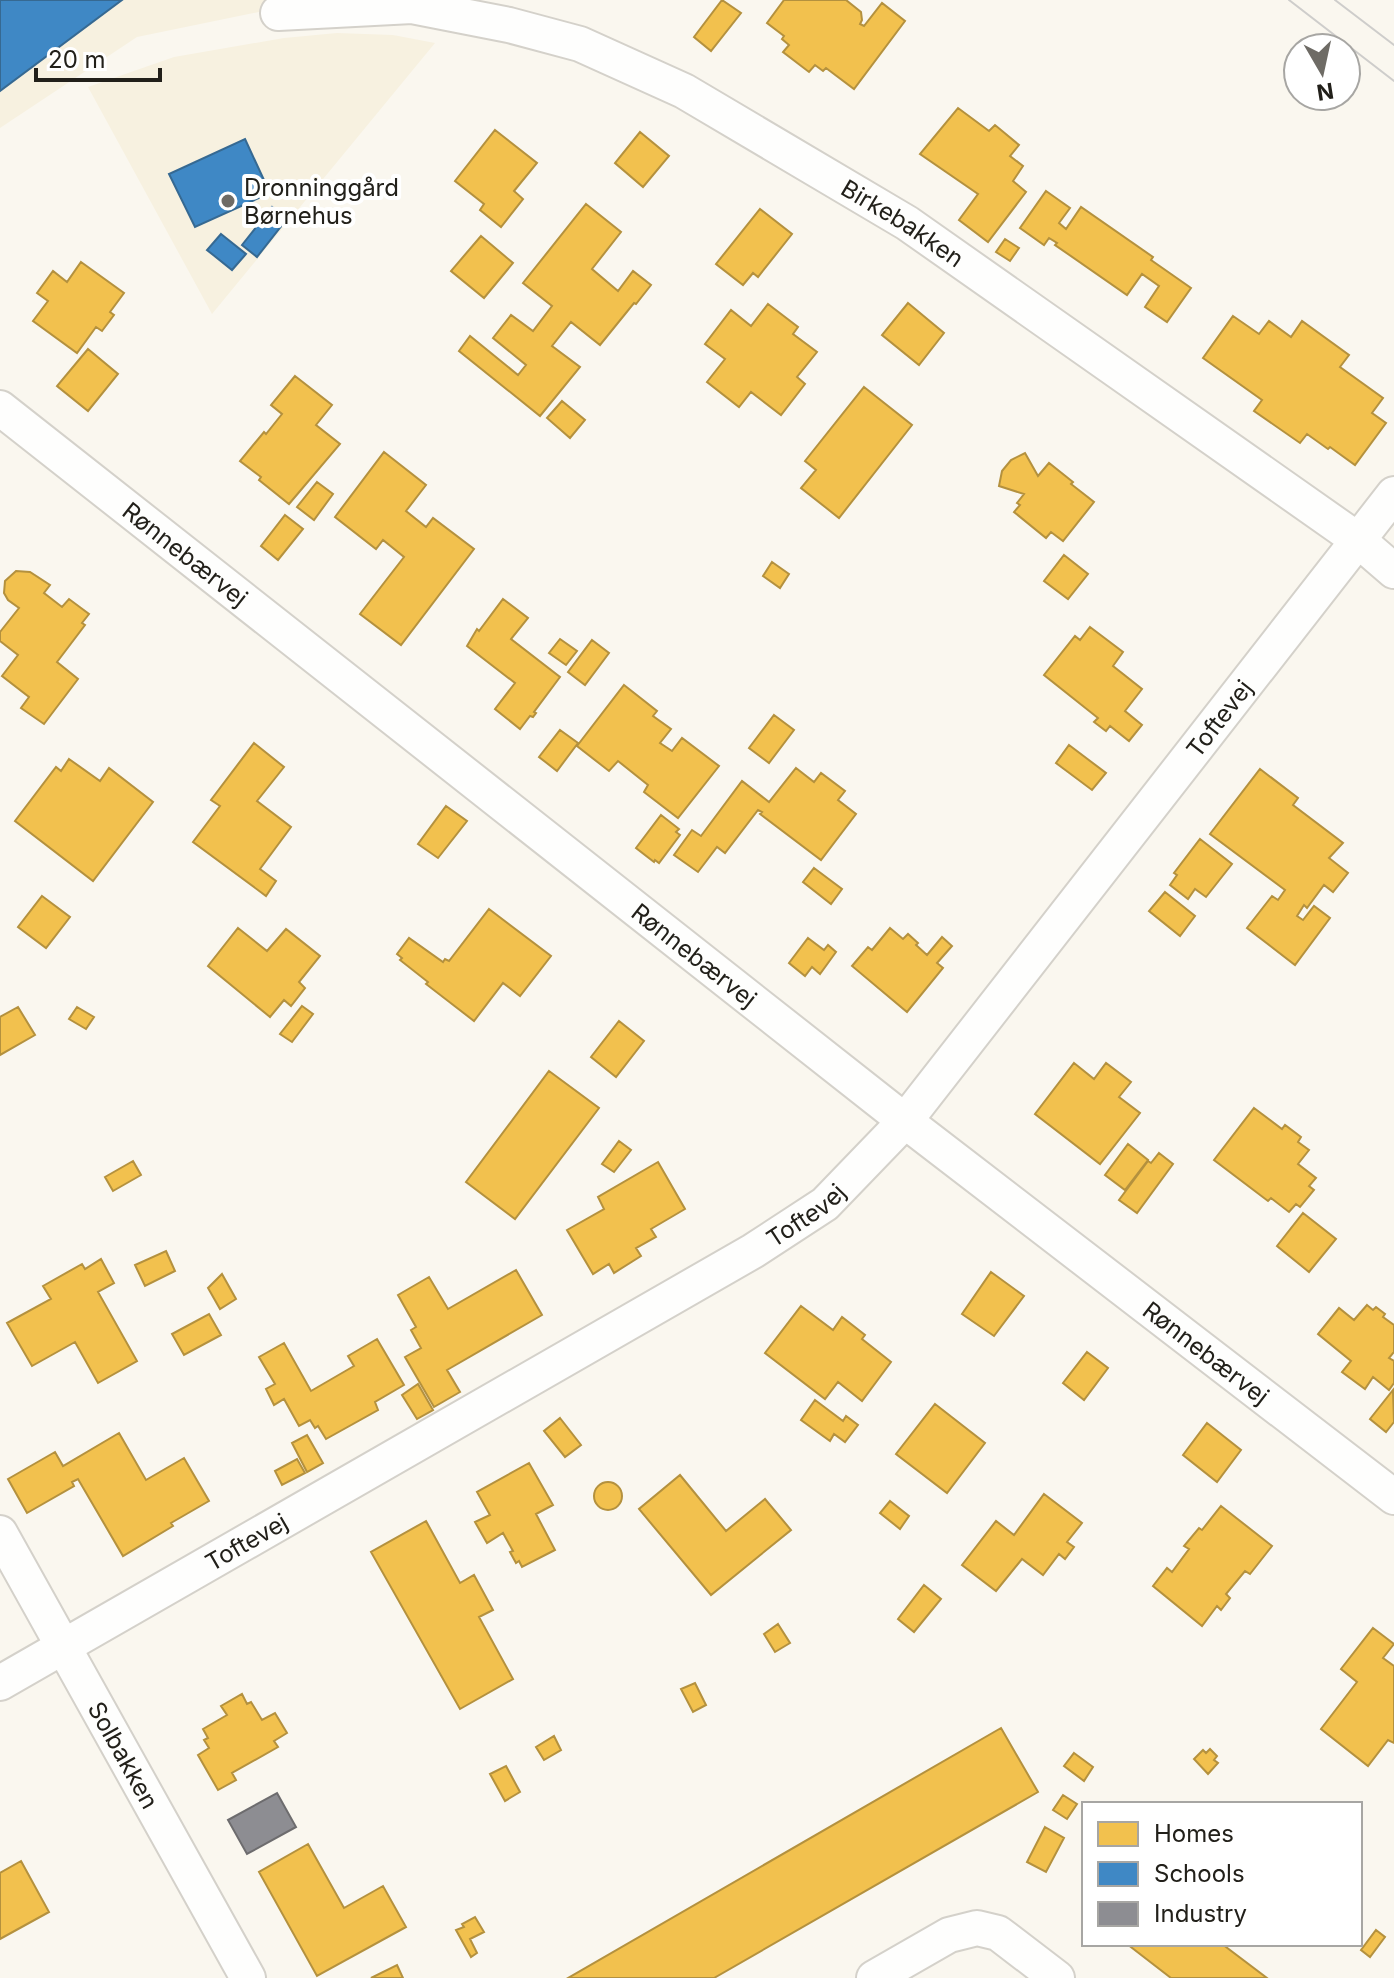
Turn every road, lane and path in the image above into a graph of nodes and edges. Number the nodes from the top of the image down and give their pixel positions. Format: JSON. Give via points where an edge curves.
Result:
{"nodes":[{"id":1,"x":351,"y":5,"type":"edge"},
{"id":2,"x":278,"y":13,"type":"dead end"},
{"id":3,"x":0,"y":408,"type":"edge"},
{"id":4,"x":1394,"y":494,"type":"edge"},
{"id":5,"x":1358,"y":540,"type":"junction"},
{"id":6,"x":1394,"y":571,"type":"edge"},
{"id":7,"x":905,"y":1121,"type":"junction"},
{"id":8,"x":1394,"y":1497,"type":"edge"},
{"id":9,"x":0,"y":1533,"type":"edge"},
{"id":10,"x":64,"y":1645,"type":"junction"},
{"id":11,"x":0,"y":1683,"type":"edge"},
{"id":12,"x":248,"y":1978,"type":"edge"},
{"id":13,"x":874,"y":1978,"type":"edge"},
{"id":14,"x":1057,"y":1978,"type":"edge"}],
"edges":[{"from":1,"to":2,"type":"street","name":"Birkebakken"},
{"from":1,"to":5,"type":"street","name":"Birkebakken","via":[[412,6],[509,25],[580,44],[684,91],[907,223]]},
{"from":3,"to":7,"type":"street","name":"Rønnebærvej"},
{"from":4,"to":5,"type":"street","name":"Toftevej"},
{"from":5,"to":6,"type":"street","name":"Birkebakken"},
{"from":5,"to":7,"type":"street","name":"Toftevej"},
{"from":7,"to":8,"type":"street","name":"Rønnebærvej"},
{"from":7,"to":10,"type":"street","name":"Toftevej","via":[[825,1204],[753,1251]]},
{"from":9,"to":10,"type":"street","name":"Solbakken"},
{"from":10,"to":11,"type":"street","name":"Toftevej"},
{"from":10,"to":12,"type":"street","name":"Solbakken"},
{"from":13,"to":14,"type":"street","via":[[949,1935],[977,1928],[998,1933]]}]}
